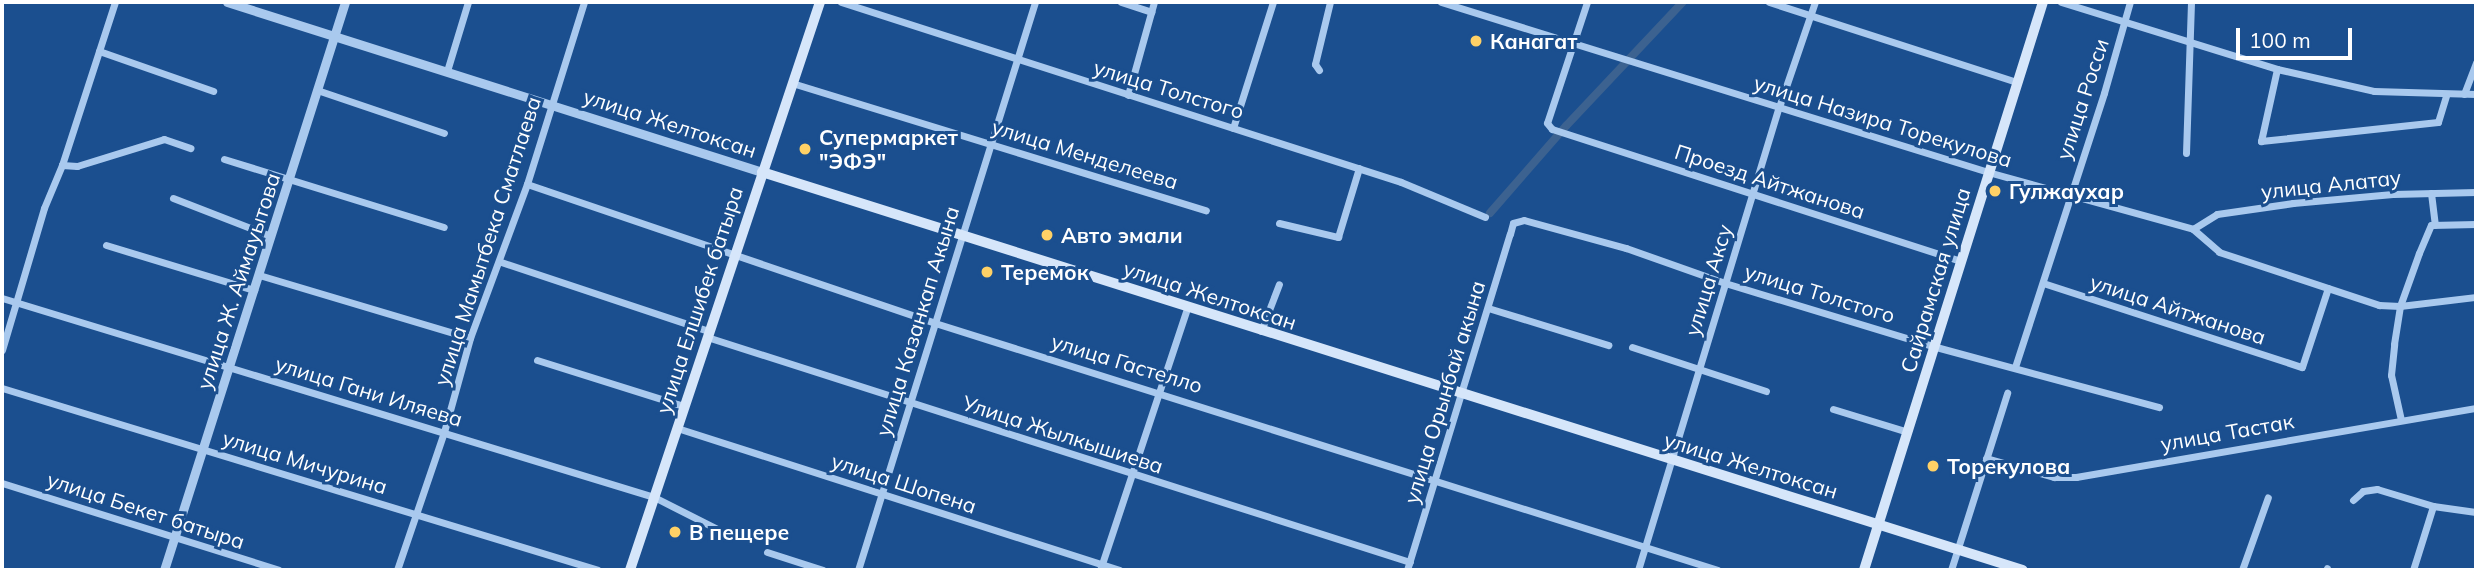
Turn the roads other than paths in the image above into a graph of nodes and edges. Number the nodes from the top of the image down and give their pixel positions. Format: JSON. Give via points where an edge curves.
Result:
{"nodes":[{"id":1,"x":115,"y":2,"type":"edge"},
{"id":2,"x":227,"y":2,"type":"edge"},
{"id":3,"x":345,"y":2,"type":"edge"},
{"id":4,"x":468,"y":2,"type":"edge"},
{"id":5,"x":584,"y":2,"type":"edge"},
{"id":6,"x":820,"y":2,"type":"edge"},
{"id":7,"x":841,"y":2,"type":"edge"},
{"id":8,"x":1035,"y":2,"type":"edge"},
{"id":9,"x":1121,"y":2,"type":"edge"},
{"id":10,"x":1154,"y":2,"type":"edge"},
{"id":11,"x":1273,"y":2,"type":"edge"},
{"id":12,"x":1331,"y":2,"type":"edge"},
{"id":13,"x":1441,"y":2,"type":"edge"},
{"id":14,"x":1587,"y":2,"type":"edge"},
{"id":15,"x":1769,"y":2,"type":"edge"},
{"id":16,"x":1815,"y":2,"type":"edge"},
{"id":17,"x":2043,"y":2,"type":"edge"},
{"id":18,"x":2061,"y":2,"type":"edge"},
{"id":19,"x":2130,"y":2,"type":"edge"},
{"id":20,"x":2191,"y":2,"type":"edge"},
{"id":21,"x":1151,"y":12,"type":"junction"},
{"id":22,"x":1811,"y":15,"type":"junction"},
{"id":23,"x":2125,"y":20,"type":"junction"},
{"id":24,"x":334,"y":36,"type":"junction"},
{"id":25,"x":2189,"y":39,"type":"junction"},
{"id":26,"x":1574,"y":42,"type":"junction"},
{"id":27,"x":99,"y":51,"type":"junction"},
{"id":28,"x":1016,"y":59,"type":"junction"},
{"id":29,"x":2476,"y":62,"type":"edge"},
{"id":30,"x":2277,"y":69,"type":"junction"},
{"id":31,"x":1319,"y":70,"type":"dead end"},
{"id":32,"x":447,"y":71,"type":"junction"},
{"id":33,"x":2017,"y":82,"type":"junction"},
{"id":34,"x":792,"y":83,"type":"junction"},
{"id":35,"x":317,"y":90,"type":"junction"},
{"id":36,"x":213,"y":91,"type":"dead end"},
{"id":37,"x":2476,"y":93,"type":"edge"},
{"id":38,"x":2464,"y":94,"type":"junction"},
{"id":39,"x":1128,"y":95,"type":"junction"},
{"id":40,"x":2446,"y":95,"type":"junction"},
{"id":41,"x":550,"y":105,"type":"junction"},
{"id":42,"x":1779,"y":107,"type":"junction"},
{"id":43,"x":1233,"y":128,"type":"junction"},
{"id":44,"x":444,"y":133,"type":"dead end"},
{"id":45,"x":990,"y":142,"type":"junction"},
{"id":46,"x":190,"y":148,"type":"dead end"},
{"id":47,"x":2186,"y":153,"type":"dead end"},
{"id":48,"x":224,"y":159,"type":"dead end"},
{"id":49,"x":62,"y":165,"type":"junction"},
{"id":50,"x":1359,"y":168,"type":"junction"},
{"id":51,"x":762,"y":172,"type":"junction"},
{"id":52,"x":1988,"y":172,"type":"junction"},
{"id":53,"x":289,"y":179,"type":"junction"},
{"id":54,"x":527,"y":184,"type":"junction"},
{"id":55,"x":2476,"y":192,"type":"edge"},
{"id":56,"x":2431,"y":193,"type":"junction"},
{"id":57,"x":1754,"y":194,"type":"junction"},
{"id":58,"x":2069,"y":196,"type":"junction"},
{"id":59,"x":173,"y":198,"type":"dead end"},
{"id":60,"x":1206,"y":210,"type":"dead end"},
{"id":61,"x":1485,"y":217,"type":"dead end"},
{"id":62,"x":1279,"y":223,"type":"dead end"},
{"id":63,"x":1513,"y":223,"type":"joint"},
{"id":64,"x":2476,"y":224,"type":"edge"},
{"id":65,"x":2433,"y":225,"type":"junction"},
{"id":66,"x":444,"y":227,"type":"dead end"},
{"id":67,"x":2193,"y":229,"type":"junction"},
{"id":68,"x":961,"y":234,"type":"junction"},
{"id":69,"x":271,"y":236,"type":"junction"},
{"id":70,"x":106,"y":245,"type":"dead end"},
{"id":71,"x":733,"y":256,"type":"junction"},
{"id":72,"x":1961,"y":261,"type":"junction"},
{"id":73,"x":501,"y":262,"type":"junction"},
{"id":74,"x":259,"y":275,"type":"junction"},
{"id":75,"x":1725,"y":283,"type":"junction"},
{"id":76,"x":2043,"y":283,"type":"junction"},
{"id":77,"x":1279,"y":284,"type":"dead end"},
{"id":78,"x":2328,"y":288,"type":"junction"},
{"id":79,"x":254,"y":290,"type":"junction"},
{"id":80,"x":2476,"y":297,"type":"edge"},
{"id":81,"x":2,"y":298,"type":"edge"},
{"id":82,"x":16,"y":303,"type":"junction"},
{"id":83,"x":2400,"y":306,"type":"junction"},
{"id":84,"x":1186,"y":308,"type":"junction"},
{"id":85,"x":1488,"y":308,"type":"junction"},
{"id":86,"x":935,"y":323,"type":"junction"},
{"id":87,"x":1261,"y":332,"type":"junction"},
{"id":88,"x":708,"y":334,"type":"junction"},
{"id":89,"x":470,"y":338,"type":"junction"},
{"id":90,"x":1608,"y":345,"type":"dead end"},
{"id":91,"x":1632,"y":347,"type":"dead end"},
{"id":92,"x":1936,"y":347,"type":"junction"},
{"id":93,"x":2,"y":350,"type":"edge"},
{"id":94,"x":537,"y":360,"type":"dead end"},
{"id":95,"x":229,"y":367,"type":"junction"},
{"id":96,"x":2015,"y":367,"type":"junction"},
{"id":97,"x":1699,"y":369,"type":"junction"},
{"id":98,"x":2,"y":388,"type":"edge"},
{"id":99,"x":1766,"y":391,"type":"dead end"},
{"id":100,"x":1160,"y":392,"type":"junction"},
{"id":101,"x":2007,"y":393,"type":"dead end"},
{"id":102,"x":1462,"y":394,"type":"junction"},
{"id":103,"x":911,"y":403,"type":"junction"},
{"id":104,"x":684,"y":406,"type":"junction"},
{"id":105,"x":2159,"y":407,"type":"dead end"},
{"id":106,"x":2476,"y":408,"type":"edge"},
{"id":107,"x":1833,"y":409,"type":"dead end"},
{"id":108,"x":2401,"y":420,"type":"junction"},
{"id":109,"x":677,"y":428,"type":"junction"},
{"id":110,"x":444,"y":432,"type":"junction"},
{"id":111,"x":1908,"y":432,"type":"junction"},
{"id":112,"x":203,"y":449,"type":"junction"},
{"id":113,"x":1986,"y":458,"type":"junction"},
{"id":114,"x":1670,"y":461,"type":"junction"},
{"id":115,"x":1132,"y":475,"type":"junction"},
{"id":116,"x":1436,"y":480,"type":"junction"},
{"id":117,"x":2,"y":483,"type":"edge"},
{"id":118,"x":883,"y":494,"type":"junction"},
{"id":119,"x":2268,"y":497,"type":"dead end"},
{"id":120,"x":654,"y":498,"type":"junction"},
{"id":121,"x":2353,"y":500,"type":"dead end"},
{"id":122,"x":2432,"y":506,"type":"junction"},
{"id":123,"x":2476,"y":512,"type":"edge"},
{"id":124,"x":415,"y":514,"type":"junction"},
{"id":125,"x":1879,"y":525,"type":"junction"},
{"id":126,"x":721,"y":531,"type":"dead end"},
{"id":127,"x":175,"y":538,"type":"junction"},
{"id":128,"x":1645,"y":546,"type":"junction"},
{"id":129,"x":1958,"y":550,"type":"junction"},
{"id":130,"x":767,"y":552,"type":"dead end"},
{"id":131,"x":1408,"y":566,"type":"edge"},
{"id":132,"x":1101,"y":567,"type":"edge"},
{"id":133,"x":164,"y":570,"type":"edge"},
{"id":134,"x":279,"y":570,"type":"edge"},
{"id":135,"x":397,"y":570,"type":"edge"},
{"id":136,"x":598,"y":570,"type":"edge"},
{"id":137,"x":630,"y":570,"type":"edge"},
{"id":138,"x":823,"y":570,"type":"edge"},
{"id":139,"x":858,"y":570,"type":"edge"},
{"id":140,"x":1120,"y":570,"type":"edge"},
{"id":141,"x":1638,"y":570,"type":"edge"},
{"id":142,"x":1718,"y":570,"type":"edge"},
{"id":143,"x":1864,"y":570,"type":"edge"},
{"id":144,"x":1951,"y":570,"type":"edge"},
{"id":145,"x":2023,"y":570,"type":"edge"},
{"id":146,"x":2242,"y":570,"type":"edge"},
{"id":147,"x":2413,"y":570,"type":"edge"}],
"edges":[{"from":1,"to":27,"type":"street"},
{"from":2,"to":24,"type":"street","name":"улица Желтоксан"},
{"from":3,"to":24,"type":"street","name":"улица Ж. Аймауытова"},
{"from":4,"to":32,"type":"street"},
{"from":5,"to":41,"type":"street","name":"улица Мамытбека Сматлаева"},
{"from":6,"to":34,"type":"main road","name":"улица Елшибек батыра"},
{"from":7,"to":28,"type":"street","name":"улица Толстого"},
{"from":8,"to":28,"type":"street","name":"улица Казанкап Акына"},
{"from":9,"to":21,"type":"street"},
{"from":10,"to":21,"type":"street"},
{"from":11,"to":43,"type":"street"},
{"from":12,"to":31,"type":"street","via":[[1315,64]]},
{"from":13,"to":26,"type":"street","name":"улица Назира Торекулова"},
{"from":14,"to":26,"type":"street"},
{"from":15,"to":22,"type":"street"},
{"from":16,"to":22,"type":"street","name":"улица Аксу"},
{"from":17,"to":33,"type":"main road","name":"Сайрамская улица"},
{"from":18,"to":23,"type":"street"},
{"from":19,"to":23,"type":"street","name":"улица Росси"},
{"from":20,"to":25,"type":"street"},
{"from":21,"to":39,"type":"street"},
{"from":22,"to":33,"type":"street"},
{"from":22,"to":42,"type":"street","name":"улица Аксу"},
{"from":23,"to":25,"type":"street"},
{"from":23,"to":58,"type":"street","name":"улица Росси"},
{"from":24,"to":32,"type":"street","name":"улица Желтоксан"},
{"from":24,"to":35,"type":"street","name":"улица Ж. Аймауытова"},
{"from":25,"to":30,"type":"street"},
{"from":25,"to":47,"type":"street"},
{"from":26,"to":42,"type":"street","name":"улица Назира Торекулова"},
{"from":26,"to":57,"type":"street","name":"Проезд Айтжанова","via":[[1547,123],[1552,129]]},
{"from":27,"to":36,"type":"street"},
{"from":27,"to":49,"type":"street"},
{"from":28,"to":39,"type":"street","name":"улица Толстого"},
{"from":28,"to":45,"type":"street","name":"улица Казанкап Акына"},
{"from":29,"to":38,"type":"street"},
{"from":30,"to":40,"type":"street","via":[[2374,91]]},
{"from":30,"to":40,"type":"street","via":[[2261,142],[2438,122]]},
{"from":32,"to":41,"type":"street","name":"улица Желтоксан"},
{"from":33,"to":52,"type":"main road","name":"Сайрамская улица"},
{"from":34,"to":45,"type":"street","name":"улица Менделеева"},
{"from":34,"to":51,"type":"main road","name":"улица Елшибек батыра"},
{"from":35,"to":44,"type":"street"},
{"from":35,"to":53,"type":"street","name":"улица Ж. Аймауытова"},
{"from":37,"to":38,"type":"street"},
{"from":38,"to":40,"type":"street"},
{"from":39,"to":43,"type":"street","name":"улица Толстого"},
{"from":41,"to":51,"type":"street","name":"улица Желтоксан"},
{"from":41,"to":54,"type":"street","name":"улица Мамытбека Сматлаева"},
{"from":42,"to":52,"type":"street","name":"улица Назира Торекулова"},
{"from":42,"to":57,"type":"street","name":"улица Аксу"},
{"from":43,"to":50,"type":"street","name":"улица Толстого"},
{"from":45,"to":60,"type":"street","name":"улица Менделеева"},
{"from":45,"to":68,"type":"street","name":"улица Казанкап Акына"},
{"from":46,"to":49,"type":"street","via":[[164,139],[77,166]]},
{"from":48,"to":53,"type":"street"},
{"from":49,"to":82,"type":"street"},
{"from":50,"to":61,"type":"street","name":"улица Толстого"},
{"from":50,"to":62,"type":"street","via":[[1338,237]]},
{"from":51,"to":68,"type":"main road","name":"улица Желтоксан"},
{"from":51,"to":71,"type":"main road","name":"улица Елшибек батыра"},
{"from":52,"to":58,"type":"street","name":"улица Назира Торекулова"},
{"from":52,"to":72,"type":"main road","name":"Сайрамская улица"},
{"from":53,"to":66,"type":"street"},
{"from":53,"to":69,"type":"street","name":"улица Ж. Аймауытова"},
{"from":54,"to":71,"type":"street","name":"улица Гастелло"},
{"from":54,"to":73,"type":"street","name":"улица Мамытбека Сматлаева"},
{"from":55,"to":56,"type":"street","name":"улица Алатау"},
{"from":56,"to":65,"type":"street"},
{"from":56,"to":67,"type":"street","name":"улица Алатау","via":[[2293,203],[2217,214]]},
{"from":57,"to":72,"type":"street","name":"Проезд Айтжанова"},
{"from":57,"to":75,"type":"street","name":"улица Аксу"},
{"from":58,"to":67,"type":"street","name":"улица Назира Торекулова"},
{"from":58,"to":76,"type":"street","name":"улица Росси"},
{"from":59,"to":69,"type":"street"},
{"from":63,"to":75,"type":"street","name":"улица Толстого","via":[[1524,220],[1626,248]]},
{"from":63,"to":85,"type":"street","name":"улица Орынбай акына"},
{"from":64,"to":65,"type":"street"},
{"from":65,"to":83,"type":"street"},
{"from":67,"to":78,"type":"street","name":"улица Назира Торекулова","via":[[2219,252]]},
{"from":68,"to":84,"type":"main road","name":"улица Желтоксан"},
{"from":68,"to":86,"type":"street","name":"улица Казанкап Акына"},
{"from":69,"to":74,"type":"street","name":"улица Ж. Аймауытова"},
{"from":70,"to":79,"type":"street"},
{"from":71,"to":86,"type":"street","name":"улица Гастелло"},
{"from":71,"to":88,"type":"main road","name":"улица Елшибек батыра"},
{"from":72,"to":92,"type":"main road","name":"Сайрамская улица"},
{"from":73,"to":88,"type":"street"},
{"from":73,"to":89,"type":"street","name":"улица Мамытбека Сматлаева"},
{"from":74,"to":79,"type":"street","name":"улица Ж. Аймауытова"},
{"from":74,"to":89,"type":"street"},
{"from":75,"to":92,"type":"street","name":"улица Толстого"},
{"from":75,"to":97,"type":"street","name":"улица Аксу"},
{"from":76,"to":78,"type":"street","name":"улица Айтжанова","via":[[2302,367]]},
{"from":76,"to":96,"type":"street","name":"улица Росси"},
{"from":77,"to":87,"type":"street"},
{"from":78,"to":83,"type":"street","name":"улица Назира Торекулова","via":[[2379,305]]},
{"from":79,"to":95,"type":"street","name":"улица Ж. Аймауытова"},
{"from":80,"to":83,"type":"street","name":"улица Назира Торекулова"},
{"from":81,"to":82,"type":"street","name":"улица Гани Иляева"},
{"from":82,"to":93,"type":"street"},
{"from":82,"to":95,"type":"street","name":"улица Гани Иляева"},
{"from":83,"to":108,"type":"street","via":[[2392,375]]},
{"from":84,"to":87,"type":"main road","name":"улица Желтоксан"},
{"from":84,"to":100,"type":"street"},
{"from":85,"to":90,"type":"street"},
{"from":85,"to":102,"type":"street","name":"улица Орынбай акына"},
{"from":86,"to":100,"type":"street","name":"улица Гастелло"},
{"from":86,"to":103,"type":"street","name":"улица Казанкап Акына"},
{"from":87,"to":102,"type":"main road","name":"улица Желтоксан"},
{"from":88,"to":103,"type":"street","name":"Улица Жылкышиева"},
{"from":88,"to":104,"type":"main road","name":"улица Елшибек батыра"},
{"from":89,"to":110,"type":"street","name":"улица Мамытбека Сматлаева"},
{"from":91,"to":97,"type":"street"},
{"from":92,"to":96,"type":"street","name":"улица Толстого"},
{"from":92,"to":111,"type":"main road","name":"Сайрамская улица"},
{"from":94,"to":104,"type":"street"},
{"from":95,"to":110,"type":"street","name":"улица Гани Иляева"},
{"from":95,"to":112,"type":"street","name":"улица Ж. Аймауытова"},
{"from":96,"to":105,"type":"street","name":"улица Толстого"},
{"from":97,"to":99,"type":"street"},
{"from":97,"to":114,"type":"street","name":"улица Аксу"},
{"from":98,"to":112,"type":"street","name":"улица Мичурина"},
{"from":100,"to":115,"type":"street"},
{"from":100,"to":116,"type":"street","name":"улица Гастелло"},
{"from":101,"to":113,"type":"street"},
{"from":102,"to":114,"type":"main road","name":"улица Желтоксан"},
{"from":102,"to":116,"type":"street","name":"улица Орынбай акына"},
{"from":103,"to":115,"type":"street","name":"Улица Жылкышиева"},
{"from":103,"to":118,"type":"street","name":"улица Казанкап Акына"},
{"from":104,"to":109,"type":"main road","name":"улица Елшибек батыра"},
{"from":106,"to":108,"type":"street","name":"улица Тастак"},
{"from":107,"to":111,"type":"street"},
{"from":108,"to":113,"type":"street","name":"улица Тастак","via":[[2076,477],[2042,475]]},
{"from":109,"to":118,"type":"street","name":"улица Шопена"},
{"from":109,"to":120,"type":"main road","name":"улица Елшибек батыра"},
{"from":110,"to":120,"type":"street","name":"улица Гани Иляева"},
{"from":110,"to":124,"type":"street","name":"улица Мамытбека Сматлаева"},
{"from":111,"to":125,"type":"main road","name":"Сайрамская улица"},
{"from":112,"to":124,"type":"street","name":"улица Мичурина"},
{"from":112,"to":127,"type":"street","name":"улица Ж. Аймауытова"},
{"from":113,"to":129,"type":"street"},
{"from":114,"to":125,"type":"main road","name":"улица Желтоксан"},
{"from":114,"to":128,"type":"street","name":"улица Аксу"},
{"from":115,"to":131,"type":"street","name":"Улица Жылкышиева"},
{"from":115,"to":132,"type":"street"},
{"from":116,"to":128,"type":"street","name":"улица Гастелло"},
{"from":116,"to":131,"type":"street","name":"улица Орынбай акына"},
{"from":117,"to":127,"type":"street","name":"улица Бекет батыра"},
{"from":118,"to":132,"type":"street","name":"улица Шопена"},
{"from":118,"to":139,"type":"street","name":"улица Казанкап Акына"},
{"from":119,"to":146,"type":"street"},
{"from":120,"to":126,"type":"street","name":"улица Гани Иляева"},
{"from":120,"to":137,"type":"main road","name":"улица Елшибек батыра"},
{"from":121,"to":122,"type":"street","via":[[2363,491],[2377,489]]},
{"from":122,"to":123,"type":"street"},
{"from":122,"to":147,"type":"street"},
{"from":124,"to":135,"type":"street","name":"улица Мамытбека Сматлаева"},
{"from":124,"to":136,"type":"street","name":"улица Мичурина"},
{"from":125,"to":129,"type":"main road","name":"улица Желтоксан"},
{"from":125,"to":143,"type":"main road","name":"Сайрамская улица"},
{"from":127,"to":133,"type":"street","name":"улица Ж. Аймауытова"},
{"from":127,"to":134,"type":"street","name":"улица Бекет батыра"},
{"from":128,"to":141,"type":"street","name":"улица Аксу"},
{"from":128,"to":142,"type":"street","name":"улица Гастелло"},
{"from":129,"to":144,"type":"street"},
{"from":129,"to":145,"type":"main road","name":"улица Желтоксан"},
{"from":130,"to":138,"type":"street"},
{"from":132,"to":140,"type":"street","name":"улица Шопена"}]}
